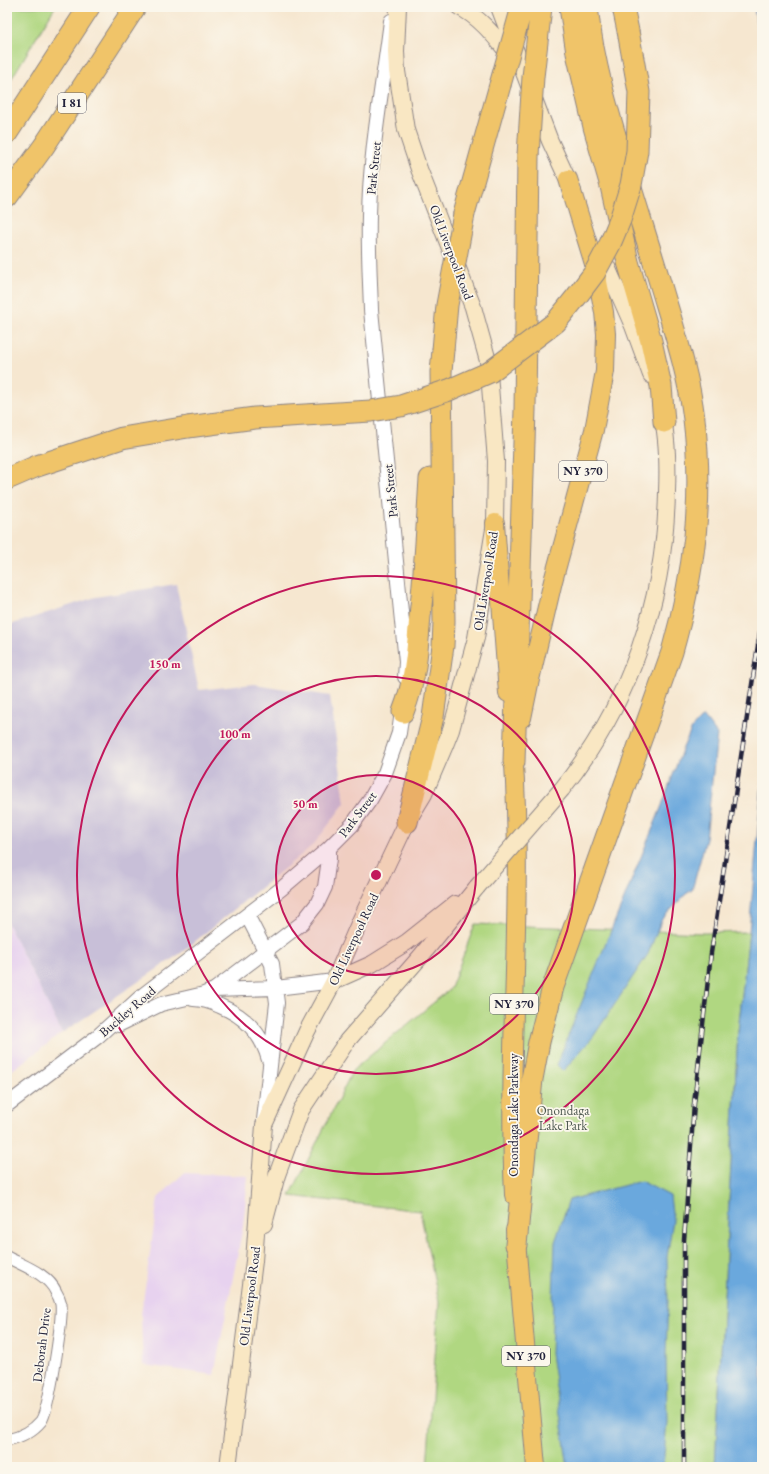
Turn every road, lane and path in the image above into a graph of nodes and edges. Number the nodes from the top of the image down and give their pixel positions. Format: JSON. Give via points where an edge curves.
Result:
{"nodes":[{"id":1,"x":89,"y":7,"type":"edge"},
{"id":2,"x":135,"y":7,"type":"edge"},
{"id":3,"x":393,"y":7,"type":"edge"},
{"id":4,"x":398,"y":7,"type":"edge"},
{"id":5,"x":459,"y":7,"type":"edge"},
{"id":6,"x":499,"y":7,"type":"edge"},
{"id":7,"x":522,"y":7,"type":"edge"},
{"id":8,"x":541,"y":7,"type":"edge"},
{"id":9,"x":570,"y":7,"type":"edge"},
{"id":10,"x":587,"y":7,"type":"edge"},
{"id":11,"x":623,"y":7,"type":"edge"},
{"id":12,"x":526,"y":76,"type":"junction"},
{"id":13,"x":7,"y":133,"type":"edge"},
{"id":14,"x":568,"y":179,"type":"junction"},
{"id":15,"x":7,"y":197,"type":"edge"},
{"id":16,"x":443,"y":350,"type":"junction"},
{"id":17,"x":664,"y":422,"type":"junction"},
{"id":18,"x":7,"y":479,"type":"edge"},
{"id":19,"x":495,"y":523,"type":"junction"},
{"id":20,"x":403,"y":712,"type":"junction"},
{"id":21,"x":514,"y":762,"type":"junction"},
{"id":22,"x":407,"y":822,"type":"junction"},
{"id":23,"x":329,"y":848,"type":"junction"},
{"id":24,"x":477,"y":887,"type":"junction"},
{"id":25,"x":247,"y":915,"type":"junction"},
{"id":26,"x":266,"y":950,"type":"junction"},
{"id":27,"x":334,"y":981,"type":"junction"},
{"id":28,"x":276,"y":988,"type":"junction"},
{"id":29,"x":214,"y":990,"type":"junction"},
{"id":30,"x":178,"y":1000,"type":"junction"},
{"id":31,"x":97,"y":1037,"type":"junction"},
{"id":32,"x":270,"y":1065,"type":"junction"},
{"id":33,"x":7,"y":1105,"type":"edge"},
{"id":34,"x":264,"y":1125,"type":"junction"},
{"id":35,"x":516,"y":1245,"type":"junction"},
{"id":36,"x":7,"y":1257,"type":"edge"},
{"id":37,"x":254,"y":1261,"type":"junction"},
{"id":38,"x":7,"y":1440,"type":"edge"},
{"id":39,"x":228,"y":1467,"type":"edge"},
{"id":40,"x":536,"y":1467,"type":"edge"}],
"edges":[{"from":1,"to":13,"type":"highway"},
{"from":2,"to":15,"type":"highway","number":"I 81","via":[[44,146]]},
{"from":3,"to":20,"type":"street","name":"Park Street","via":[[370,188],[369,274],[406,662]]},
{"from":4,"to":19,"type":"main road","name":"Old Liverpool Road","number":"NY 370","via":[[397,71],[406,130],[473,307],[488,361],[496,461]]},
{"from":5,"to":12,"type":"main road","number":"NY 370","via":[[494,34]]},
{"from":6,"to":12,"type":"main road","number":"NY 370"},
{"from":7,"to":16,"type":"highway","bridge":true,"via":[[464,214],[447,305]]},
{"from":8,"to":21,"type":"highway","bridge":true,"via":[[528,155],[525,410]]},
{"from":9,"to":17,"type":"highway","via":[[577,53],[594,127],[651,341],[661,386]]},
{"from":10,"to":35,"type":"highway","via":[[590,38],[602,93],[685,368],[694,419],[699,482],[698,505],[693,562],[672,652],[553,987],[539,1042],[532,1079]]},
{"from":11,"to":18,"type":"highway","bridge":true,"via":[[639,92],[637,151],[631,185],[620,220],[598,265],[556,322],[490,372],[449,390],[401,406],[371,411],[255,418],[122,438]]},
{"from":12,"to":14,"type":"main road","number":"NY 370","via":[[550,141]]},
{"from":14,"to":17,"type":"main road","via":[[633,326]]},
{"from":14,"to":21,"type":"main road","number":"NY 370","via":[[595,267],[604,312],[605,371],[594,430],[553,581],[529,684]]},
{"from":16,"to":20,"type":"highway","via":[[435,392],[423,589],[415,670]]},
{"from":16,"to":22,"type":"highway","via":[[443,638],[433,717]]},
{"from":17,"to":24,"type":"main road","bridge":true,"via":[[668,470],[666,527],[652,610],[629,676],[590,751],[562,789]]},
{"from":19,"to":21,"type":"main road","number":"NY 370"},
{"from":19,"to":22,"type":"main road","name":"Old Liverpool Road","via":[[476,638],[451,730],[424,794]]},
{"from":20,"to":23,"type":"street","name":"Park Street","via":[[399,733],[384,773],[370,800],[352,826]]},
{"from":21,"to":35,"type":"main road","name":"Onondaga Lake Parkway","number":"NY 370","via":[[517,890],[512,1162]]},
{"from":22,"to":27,"type":"main road","name":"Old Liverpool Road"},
{"from":23,"to":25,"type":"street","name":"Park Street"},
{"from":23,"to":26,"type":"street","via":[[325,887],[317,904],[302,923]]},
{"from":24,"to":27,"type":"main road","via":[[407,942],[372,964]]},
{"from":24,"to":37,"type":"main road","via":[[347,1041],[301,1110],[277,1174]]},
{"from":25,"to":26,"type":"street","name":"Old Liverpool Road"},
{"from":25,"to":31,"type":"street","name":"Buckley Road","via":[[143,995]]},
{"from":26,"to":28,"type":"street","name":"Old Liverpool Road","via":[[272,964]]},
{"from":26,"to":29,"type":"street"},
{"from":27,"to":28,"type":"street"},
{"from":27,"to":34,"type":"main road","name":"Old Liverpool Road","via":[[307,1031]]},
{"from":28,"to":29,"type":"street"},
{"from":28,"to":32,"type":"street","name":"Old Liverpool Road","via":[[277,1003]]},
{"from":29,"to":30,"type":"street"},
{"from":30,"to":31,"type":"street","via":[[161,1004],[130,1018]]},
{"from":30,"to":32,"type":"street","via":[[208,1001],[230,1010],[248,1022],[261,1039]]},
{"from":31,"to":33,"type":"street","name":"Buckley Road"},
{"from":32,"to":34,"type":"street","name":"Old Liverpool Road"},
{"from":34,"to":37,"type":"main road","name":"Old Liverpool Road"},
{"from":35,"to":40,"type":"main road","name":"Onondaga Lake Parkway","number":"NY 370"},
{"from":36,"to":38,"type":"street","name":"Deborah Drive","via":[[45,1279],[56,1291],[61,1304],[48,1401],[42,1420],[32,1430],[18,1438]]},
{"from":37,"to":39,"type":"main road","name":"Old Liverpool Road"}]}
